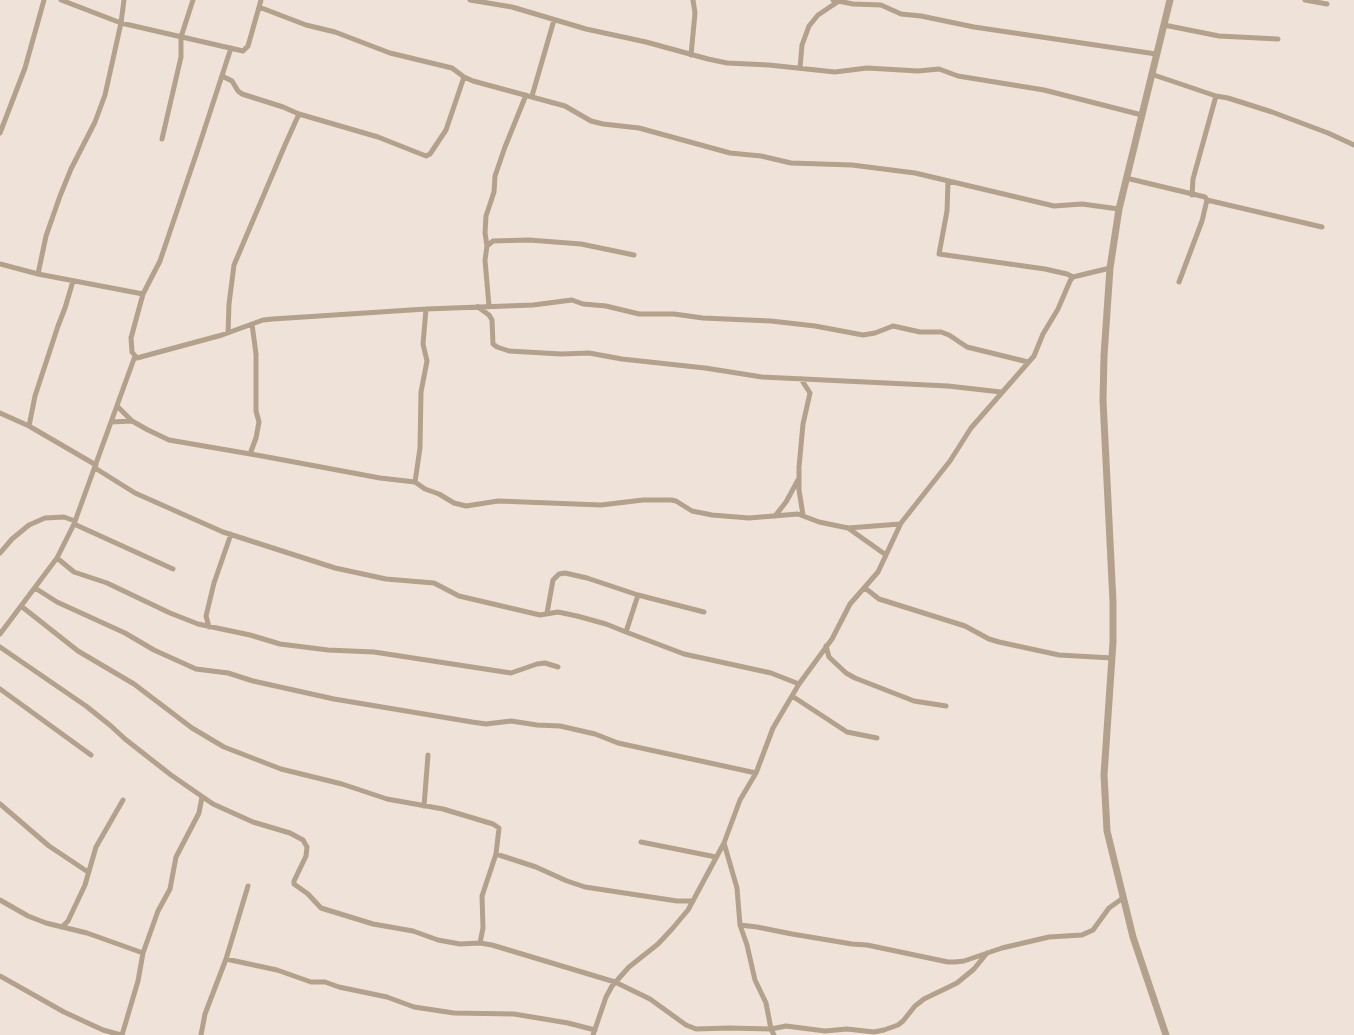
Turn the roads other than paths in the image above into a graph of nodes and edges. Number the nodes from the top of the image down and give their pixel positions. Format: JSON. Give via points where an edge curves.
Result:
{"nodes":[{"id":1,"x":44,"y":0,"type":"edge"},
{"id":2,"x":61,"y":0,"type":"edge"},
{"id":3,"x":124,"y":0,"type":"edge"},
{"id":4,"x":193,"y":0,"type":"edge"},
{"id":5,"x":470,"y":0,"type":"edge"},
{"id":6,"x":693,"y":0,"type":"edge"},
{"id":7,"x":1170,"y":0,"type":"edge"},
{"id":8,"x":1305,"y":0,"type":"edge"},
{"id":9,"x":836,"y":1,"type":"edge"},
{"id":10,"x":853,"y":2,"type":"edge"},
{"id":11,"x":260,"y":3,"type":"edge"},
{"id":12,"x":1327,"y":4,"type":"dead end"},
{"id":13,"x":554,"y":20,"type":"junction"},
{"id":14,"x":121,"y":23,"type":"junction"},
{"id":15,"x":1163,"y":25,"type":"junction"},
{"id":16,"x":181,"y":37,"type":"junction"},
{"id":17,"x":1278,"y":39,"type":"dead end"},
{"id":18,"x":231,"y":48,"type":"junction"},
{"id":19,"x":1156,"y":54,"type":"junction"},
{"id":20,"x":691,"y":55,"type":"junction"},
{"id":21,"x":800,"y":68,"type":"junction"},
{"id":22,"x":1151,"y":74,"type":"junction"},
{"id":23,"x":222,"y":76,"type":"junction"},
{"id":24,"x":464,"y":77,"type":"junction"},
{"id":25,"x":529,"y":96,"type":"junction"},
{"id":26,"x":1216,"y":96,"type":"junction"},
{"id":27,"x":299,"y":114,"type":"junction"},
{"id":28,"x":1142,"y":116,"type":"junction"},
{"id":29,"x":0,"y":133,"type":"edge"},
{"id":30,"x":162,"y":139,"type":"dead end"},
{"id":31,"x":1354,"y":145,"type":"edge"},
{"id":32,"x":1126,"y":178,"type":"junction"},
{"id":33,"x":948,"y":182,"type":"junction"},
{"id":34,"x":1192,"y":195,"type":"junction"},
{"id":35,"x":1208,"y":200,"type":"junction"},
{"id":36,"x":1119,"y":209,"type":"junction"},
{"id":37,"x":1322,"y":227,"type":"dead end"},
{"id":38,"x":486,"y":236,"type":"junction"},
{"id":39,"x":493,"y":241,"type":"junction"},
{"id":40,"x":487,"y":246,"type":"junction"},
{"id":41,"x":634,"y":255,"type":"dead end"},
{"id":42,"x":0,"y":264,"type":"edge"},
{"id":43,"x":1110,"y":268,"type":"junction"},
{"id":44,"x":38,"y":274,"type":"junction"},
{"id":45,"x":1073,"y":277,"type":"junction"},
{"id":46,"x":73,"y":281,"type":"junction"},
{"id":47,"x":1179,"y":282,"type":"dead end"},
{"id":48,"x":143,"y":294,"type":"junction"},
{"id":49,"x":477,"y":306,"type":"junction"},
{"id":50,"x":489,"y":306,"type":"junction"},
{"id":51,"x":426,"y":309,"type":"junction"},
{"id":52,"x":252,"y":324,"type":"junction"},
{"id":53,"x":229,"y":333,"type":"junction"},
{"id":54,"x":135,"y":356,"type":"junction"},
{"id":55,"x":1028,"y":362,"type":"junction"},
{"id":56,"x":801,"y":379,"type":"junction"},
{"id":57,"x":1001,"y":392,"type":"junction"},
{"id":58,"x":117,"y":406,"type":"junction"},
{"id":59,"x":0,"y":413,"type":"edge"},
{"id":60,"x":132,"y":421,"type":"junction"},
{"id":61,"x":111,"y":422,"type":"junction"},
{"id":62,"x":29,"y":426,"type":"junction"},
{"id":63,"x":250,"y":454,"type":"junction"},
{"id":64,"x":95,"y":467,"type":"junction"},
{"id":65,"x":799,"y":480,"type":"junction"},
{"id":66,"x":415,"y":482,"type":"junction"},
{"id":67,"x":803,"y":515,"type":"junction"},
{"id":68,"x":775,"y":516,"type":"junction"},
{"id":69,"x":75,"y":522,"type":"junction"},
{"id":70,"x":900,"y":524,"type":"junction"},
{"id":71,"x":848,"y":528,"type":"junction"},
{"id":72,"x":231,"y":534,"type":"junction"},
{"id":73,"x":0,"y":553,"type":"edge"},
{"id":74,"x":886,"y":555,"type":"junction"},
{"id":75,"x":57,"y":558,"type":"junction"},
{"id":76,"x":173,"y":569,"type":"dead end"},
{"id":77,"x":35,"y":588,"type":"junction"},
{"id":78,"x":864,"y":588,"type":"junction"},
{"id":79,"x":638,"y":595,"type":"junction"},
{"id":80,"x":21,"y":606,"type":"junction"},
{"id":81,"x":704,"y":612,"type":"dead end"},
{"id":82,"x":547,"y":613,"type":"junction"},
{"id":83,"x":206,"y":616,"type":"junction"},
{"id":84,"x":198,"y":624,"type":"junction"},
{"id":85,"x":209,"y":627,"type":"junction"},
{"id":86,"x":626,"y":632,"type":"junction"},
{"id":87,"x":0,"y":634,"type":"edge"},
{"id":88,"x":827,"y":646,"type":"junction"},
{"id":89,"x":0,"y":647,"type":"edge"},
{"id":90,"x":820,"y":656,"type":"junction"},
{"id":91,"x":829,"y":657,"type":"junction"},
{"id":92,"x":1112,"y":658,"type":"junction"},
{"id":93,"x":558,"y":667,"type":"dead end"},
{"id":94,"x":799,"y":684,"type":"junction"},
{"id":95,"x":0,"y":689,"type":"edge"},
{"id":96,"x":792,"y":696,"type":"junction"},
{"id":97,"x":946,"y":706,"type":"dead end"},
{"id":98,"x":877,"y":738,"type":"dead end"},
{"id":99,"x":91,"y":755,"type":"dead end"},
{"id":100,"x":428,"y":755,"type":"dead end"},
{"id":101,"x":756,"y":773,"type":"junction"},
{"id":102,"x":202,"y":797,"type":"junction"},
{"id":103,"x":124,"y":800,"type":"dead end"},
{"id":104,"x":0,"y":804,"type":"edge"},
{"id":105,"x":424,"y":806,"type":"junction"},
{"id":106,"x":641,"y":842,"type":"dead end"},
{"id":107,"x":723,"y":843,"type":"junction"},
{"id":108,"x":496,"y":854,"type":"junction"},
{"id":109,"x":716,"y":857,"type":"junction"},
{"id":110,"x":88,"y":872,"type":"junction"},
{"id":111,"x":248,"y":886,"type":"dead end"},
{"id":112,"x":1123,"y":898,"type":"junction"},
{"id":113,"x":0,"y":900,"type":"edge"},
{"id":114,"x":693,"y":901,"type":"junction"},
{"id":115,"x":68,"y":921,"type":"junction"},
{"id":116,"x":740,"y":925,"type":"junction"},
{"id":117,"x":62,"y":927,"type":"junction"},
{"id":118,"x":73,"y":929,"type":"junction"},
{"id":119,"x":480,"y":943,"type":"junction"},
{"id":120,"x":143,"y":953,"type":"junction"},
{"id":121,"x":987,"y":953,"type":"junction"},
{"id":122,"x":226,"y":958,"type":"junction"},
{"id":123,"x":0,"y":975,"type":"edge"},
{"id":124,"x":615,"y":982,"type":"junction"},
{"id":125,"x":594,"y":1032,"type":"edge"},
{"id":126,"x":772,"y":1032,"type":"edge"},
{"id":127,"x":852,"y":1032,"type":"edge"},
{"id":128,"x":122,"y":1035,"type":"edge"},
{"id":129,"x":201,"y":1035,"type":"edge"},
{"id":130,"x":1166,"y":1035,"type":"edge"}],
"edges":[{"from":1,"to":29,"type":"street"},
{"from":2,"to":14,"type":"street"},
{"from":3,"to":14,"type":"street"},
{"from":4,"to":16,"type":"street"},
{"from":5,"to":13,"type":"street"},
{"from":6,"to":20,"type":"street"},
{"from":7,"to":15,"type":"street"},
{"from":8,"to":12,"type":"street"},
{"from":9,"to":10,"type":"street"},
{"from":9,"to":21,"type":"street","via":[[809,26]]},
{"from":10,"to":19,"type":"street","via":[[974,27]]},
{"from":11,"to":18,"type":"street","via":[[246,48]]},
{"from":11,"to":24,"type":"street","via":[[306,25],[452,68]]},
{"from":13,"to":20,"type":"street"},
{"from":13,"to":25,"type":"street"},
{"from":14,"to":16,"type":"street"},
{"from":14,"to":44,"type":"street","via":[[105,95],[60,197]]},
{"from":15,"to":17,"type":"street","via":[[1212,36]]},
{"from":15,"to":19,"type":"street"},
{"from":16,"to":18,"type":"street"},
{"from":16,"to":30,"type":"street","via":[[181,57]]},
{"from":18,"to":23,"type":"street"},
{"from":19,"to":22,"type":"street"},
{"from":20,"to":21,"type":"street","via":[[727,63]]},
{"from":21,"to":28,"type":"street","via":[[835,72],[939,69]]},
{"from":22,"to":26,"type":"street"},
{"from":22,"to":28,"type":"street"},
{"from":23,"to":27,"type":"street","via":[[242,94]]},
{"from":23,"to":48,"type":"street","via":[[160,261]]},
{"from":24,"to":25,"type":"street"},
{"from":24,"to":27,"type":"street","via":[[446,130],[426,156]]},
{"from":25,"to":33,"type":"street","via":[[572,109],[591,121],[639,128],[730,153],[915,173]]},
{"from":25,"to":38,"type":"street","via":[[499,161]]},
{"from":26,"to":31,"type":"street","via":[[1272,112]]},
{"from":26,"to":34,"type":"street"},
{"from":27,"to":53,"type":"street","via":[[234,265]]},
{"from":28,"to":32,"type":"street"},
{"from":32,"to":34,"type":"street"},
{"from":32,"to":36,"type":"street"},
{"from":33,"to":36,"type":"street","via":[[1054,206]]},
{"from":33,"to":45,"type":"street","via":[[939,254]]},
{"from":34,"to":35,"type":"street"},
{"from":35,"to":37,"type":"street"},
{"from":35,"to":47,"type":"street"},
{"from":36,"to":43,"type":"street"},
{"from":38,"to":39,"type":"street"},
{"from":38,"to":40,"type":"street"},
{"from":39,"to":40,"type":"street"},
{"from":39,"to":41,"type":"street","via":[[572,243]]},
{"from":40,"to":50,"type":"street"},
{"from":42,"to":44,"type":"street"},
{"from":43,"to":45,"type":"street"},
{"from":43,"to":92,"type":"street","via":[[1103,400]]},
{"from":44,"to":46,"type":"street"},
{"from":45,"to":55,"type":"street"},
{"from":46,"to":48,"type":"street"},
{"from":46,"to":62,"type":"street"},
{"from":48,"to":54,"type":"street","via":[[131,338]]},
{"from":49,"to":50,"type":"street"},
{"from":49,"to":51,"type":"street"},
{"from":49,"to":56,"type":"street","via":[[492,320],[493,344],[502,349],[589,353]]},
{"from":50,"to":55,"type":"street","via":[[572,300],[639,314],[771,321],[863,335],[892,326],[941,332],[967,347]]},
{"from":51,"to":52,"type":"street"},
{"from":51,"to":66,"type":"street","via":[[423,344],[427,361]]},
{"from":52,"to":53,"type":"street"},
{"from":52,"to":63,"type":"street","via":[[259,422]]},
{"from":53,"to":54,"type":"street","via":[[142,358]]},
{"from":54,"to":58,"type":"street"},
{"from":55,"to":57,"type":"street"},
{"from":56,"to":57,"type":"street"},
{"from":56,"to":65,"type":"street","via":[[810,393]]},
{"from":57,"to":70,"type":"street"},
{"from":58,"to":60,"type":"street"},
{"from":58,"to":61,"type":"street"},
{"from":59,"to":62,"type":"street"},
{"from":60,"to":61,"type":"street"},
{"from":60,"to":63,"type":"street","via":[[170,440]]},
{"from":61,"to":64,"type":"street"},
{"from":62,"to":64,"type":"street"},
{"from":63,"to":66,"type":"street"},
{"from":64,"to":69,"type":"street"},
{"from":64,"to":72,"type":"street","via":[[135,493]]},
{"from":65,"to":67,"type":"street"},
{"from":65,"to":68,"type":"street"},
{"from":66,"to":68,"type":"street","via":[[466,506],[498,500],[601,505],[661,500],[676,501],[712,516]]},
{"from":67,"to":68,"type":"street"},
{"from":67,"to":71,"type":"street"},
{"from":69,"to":73,"type":"street","via":[[64,517],[45,518],[29,526]]},
{"from":69,"to":75,"type":"street"},
{"from":69,"to":76,"type":"street"},
{"from":70,"to":71,"type":"street"},
{"from":70,"to":74,"type":"street"},
{"from":71,"to":74,"type":"street"},
{"from":72,"to":82,"type":"street","via":[[335,568],[434,583],[459,596]]},
{"from":72,"to":83,"type":"street"},
{"from":74,"to":78,"type":"street"},
{"from":75,"to":77,"type":"street"},
{"from":75,"to":84,"type":"street","via":[[74,572]]},
{"from":77,"to":80,"type":"street"},
{"from":77,"to":101,"type":"street","via":[[197,669],[301,693],[472,722],[511,720],[560,726]]},
{"from":78,"to":88,"type":"street"},
{"from":78,"to":92,"type":"street","via":[[879,598],[999,642],[1059,655]]},
{"from":79,"to":81,"type":"street"},
{"from":79,"to":82,"type":"street","via":[[562,574],[553,580]]},
{"from":79,"to":86,"type":"street"},
{"from":80,"to":87,"type":"street"},
{"from":80,"to":105,"type":"street","via":[[78,650],[224,747],[281,769]]},
{"from":82,"to":86,"type":"street","via":[[577,616]]},
{"from":83,"to":84,"type":"street"},
{"from":83,"to":85,"type":"street"},
{"from":84,"to":85,"type":"street"},
{"from":85,"to":93,"type":"street","via":[[302,648],[374,652],[511,673],[537,664]]},
{"from":86,"to":94,"type":"street","via":[[684,654],[771,673]]},
{"from":88,"to":90,"type":"street"},
{"from":88,"to":91,"type":"street"},
{"from":89,"to":102,"type":"street","via":[[86,706]]},
{"from":90,"to":91,"type":"street"},
{"from":90,"to":94,"type":"street"},
{"from":91,"to":97,"type":"street","via":[[855,678],[914,701]]},
{"from":92,"to":112,"type":"street","via":[[1104,775],[1107,831]]},
{"from":94,"to":96,"type":"street"},
{"from":95,"to":99,"type":"street"},
{"from":96,"to":98,"type":"street","via":[[847,732]]},
{"from":96,"to":101,"type":"street"},
{"from":100,"to":105,"type":"street"},
{"from":101,"to":107,"type":"street"},
{"from":102,"to":119,"type":"street","via":[[303,840],[306,856],[294,884],[321,908],[438,940]]},
{"from":102,"to":120,"type":"street"},
{"from":103,"to":110,"type":"street","via":[[96,847]]},
{"from":104,"to":110,"type":"street"},
{"from":105,"to":108,"type":"street","via":[[499,828]]},
{"from":106,"to":109,"type":"street"},
{"from":107,"to":109,"type":"street"},
{"from":107,"to":116,"type":"street","via":[[737,888]]},
{"from":108,"to":114,"type":"street","via":[[585,887]]},
{"from":108,"to":119,"type":"street","via":[[482,896]]},
{"from":109,"to":114,"type":"street"},
{"from":110,"to":115,"type":"street"},
{"from":111,"to":122,"type":"street"},
{"from":112,"to":121,"type":"street","via":[[1093,930],[1082,935],[1049,937]]},
{"from":112,"to":130,"type":"street"},
{"from":113,"to":117,"type":"street"},
{"from":114,"to":124,"type":"street","via":[[658,944]]},
{"from":115,"to":117,"type":"street"},
{"from":115,"to":118,"type":"street"},
{"from":116,"to":121,"type":"street","via":[[948,962]]},
{"from":116,"to":126,"type":"street"},
{"from":117,"to":118,"type":"street"},
{"from":118,"to":120,"type":"street"},
{"from":119,"to":124,"type":"street"},
{"from":120,"to":128,"type":"street"},
{"from":121,"to":127,"type":"street","via":[[957,983],[924,999],[898,1025]]},
{"from":122,"to":125,"type":"street","via":[[414,1007],[514,1014]]},
{"from":122,"to":129,"type":"street"},
{"from":123,"to":128,"type":"street","via":[[64,1012]]},
{"from":124,"to":125,"type":"street"},
{"from":124,"to":126,"type":"street","via":[[696,1029]]},
{"from":126,"to":127,"type":"street","via":[[786,1026]]}]}
